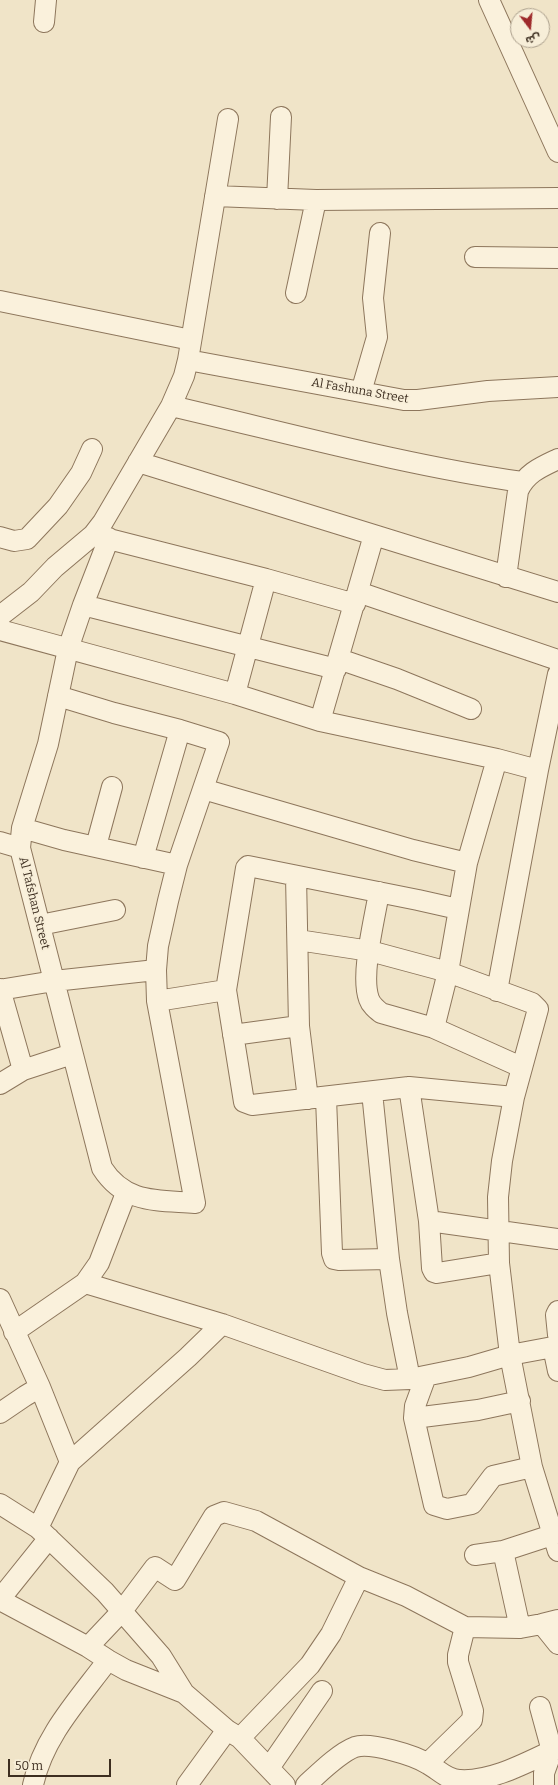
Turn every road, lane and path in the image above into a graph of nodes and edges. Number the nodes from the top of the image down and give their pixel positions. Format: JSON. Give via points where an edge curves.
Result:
{"nodes":[{"id":1,"x":46,"y":0,"type":"edge"},
{"id":2,"x":489,"y":0,"type":"edge"},
{"id":3,"x":44,"y":22,"type":"dead end"},
{"id":4,"x":281,"y":116,"type":"dead end"},
{"id":5,"x":228,"y":119,"type":"dead end"},
{"id":6,"x":558,"y":152,"type":"edge"},
{"id":7,"x":215,"y":196,"type":"junction"},
{"id":8,"x":558,"y":198,"type":"edge"},
{"id":9,"x":277,"y":199,"type":"junction"},
{"id":10,"x":316,"y":200,"type":"junction"},
{"id":11,"x":380,"y":233,"type":"dead end"},
{"id":12,"x":475,"y":257,"type":"dead end"},
{"id":13,"x":558,"y":258,"type":"edge"},
{"id":14,"x":296,"y":293,"type":"dead end"},
{"id":15,"x":0,"y":301,"type":"edge"},
{"id":16,"x":191,"y":340,"type":"junction"},
{"id":17,"x":188,"y":360,"type":"junction"},
{"id":18,"x":558,"y":387,"type":"edge"},
{"id":19,"x":360,"y":392,"type":"junction"},
{"id":20,"x":171,"y":406,"type":"junction"},
{"id":21,"x":92,"y":448,"type":"dead end"},
{"id":22,"x":558,"y":459,"type":"edge"},
{"id":23,"x":138,"y":462,"type":"junction"},
{"id":24,"x":522,"y":482,"type":"junction"},
{"id":25,"x":374,"y":535,"type":"junction"},
{"id":26,"x":0,"y":537,"type":"edge"},
{"id":27,"x":101,"y":537,"type":"junction"},
{"id":28,"x":506,"y":577,"type":"junction"},
{"id":29,"x":266,"y":579,"type":"junction"},
{"id":30,"x":558,"y":592,"type":"edge"},
{"id":31,"x":356,"y":598,"type":"junction"},
{"id":32,"x":83,"y":605,"type":"junction"},
{"id":33,"x":0,"y":616,"type":"edge"},
{"id":34,"x":0,"y":630,"type":"edge"},
{"id":35,"x":248,"y":646,"type":"junction"},
{"id":36,"x":68,"y":649,"type":"junction"},
{"id":37,"x":558,"y":660,"type":"edge"},
{"id":38,"x":337,"y":664,"type":"junction"},
{"id":39,"x":558,"y":674,"type":"edge"},
{"id":40,"x":234,"y":694,"type":"junction"},
{"id":41,"x":58,"y":696,"type":"junction"},
{"id":42,"x":471,"y":709,"type":"dead end"},
{"id":43,"x":320,"y":722,"type":"junction"},
{"id":44,"x":180,"y":730,"type":"junction"},
{"id":45,"x":496,"y":759,"type":"junction"},
{"id":46,"x":538,"y":770,"type":"junction"},
{"id":47,"x":112,"y":787,"type":"dead end"},
{"id":48,"x":203,"y":789,"type":"junction"},
{"id":49,"x":22,"y":828,"type":"junction"},
{"id":50,"x":0,"y":842,"type":"edge"},
{"id":51,"x":96,"y":846,"type":"junction"},
{"id":52,"x":20,"y":848,"type":"junction"},
{"id":53,"x":143,"y":858,"type":"junction"},
{"id":54,"x":467,"y":863,"type":"junction"},
{"id":55,"x":177,"y":865,"type":"junction"},
{"id":56,"x":296,"y":876,"type":"junction"},
{"id":57,"x":379,"y":892,"type":"junction"},
{"id":58,"x":114,"y":910,"type":"dead end"},
{"id":59,"x":458,"y":910,"type":"junction"},
{"id":60,"x":40,"y":925,"type":"junction"},
{"id":61,"x":298,"y":940,"type":"junction"},
{"id":62,"x":370,"y":951,"type":"junction"},
{"id":63,"x":156,"y":970,"type":"junction"},
{"id":64,"x":448,"y":972,"type":"junction"},
{"id":65,"x":54,"y":981,"type":"junction"},
{"id":66,"x":0,"y":990,"type":"edge"},
{"id":67,"x":226,"y":990,"type":"junction"},
{"id":68,"x":498,"y":991,"type":"junction"},
{"id":69,"x":157,"y":1002,"type":"junction"},
{"id":70,"x":299,"y":1026,"type":"junction"},
{"id":71,"x":434,"y":1028,"type":"junction"},
{"id":72,"x":233,"y":1035,"type":"junction"},
{"id":73,"x":72,"y":1054,"type":"junction"},
{"id":74,"x":521,"y":1067,"type":"junction"},
{"id":75,"x":23,"y":1070,"type":"junction"},
{"id":76,"x":0,"y":1084,"type":"edge"},
{"id":77,"x":409,"y":1087,"type":"junction"},
{"id":78,"x":372,"y":1092,"type":"junction"},
{"id":79,"x":514,"y":1097,"type":"junction"},
{"id":80,"x":317,"y":1098,"type":"junction"},
{"id":81,"x":126,"y":1192,"type":"junction"},
{"id":82,"x":429,"y":1221,"type":"junction"},
{"id":83,"x":498,"y":1232,"type":"junction"},
{"id":84,"x":558,"y":1239,"type":"edge"},
{"id":85,"x":389,"y":1259,"type":"junction"},
{"id":86,"x":499,"y":1263,"type":"junction"},
{"id":87,"x":85,"y":1283,"type":"junction"},
{"id":88,"x":0,"y":1299,"type":"edge"},
{"id":89,"x":558,"y":1311,"type":"edge"},
{"id":90,"x":222,"y":1324,"type":"junction"},
{"id":91,"x":14,"y":1332,"type":"junction"},
{"id":92,"x":556,"y":1343,"type":"edge"},
{"id":93,"x":510,"y":1356,"type":"junction"},
{"id":94,"x":558,"y":1371,"type":"edge"},
{"id":95,"x":418,"y":1377,"type":"junction"},
{"id":96,"x":40,"y":1388,"type":"junction"},
{"id":97,"x":520,"y":1401,"type":"junction"},
{"id":98,"x":0,"y":1413,"type":"edge"},
{"id":99,"x":414,"y":1418,"type":"junction"},
{"id":100,"x":70,"y":1462,"type":"junction"},
{"id":101,"x":532,"y":1467,"type":"junction"},
{"id":102,"x":0,"y":1504,"type":"edge"},
{"id":103,"x":43,"y":1533,"type":"junction"},
{"id":104,"x":555,"y":1543,"type":"edge"},
{"id":105,"x":503,"y":1551,"type":"junction"},
{"id":106,"x":474,"y":1555,"type":"dead end"},
{"id":107,"x":358,"y":1577,"type":"junction"},
{"id":108,"x":0,"y":1600,"type":"edge"},
{"id":109,"x":122,"y":1611,"type":"junction"},
{"id":110,"x":550,"y":1622,"type":"edge"},
{"id":111,"x":465,"y":1627,"type":"junction"},
{"id":112,"x":520,"y":1628,"type":"junction"},
{"id":113,"x":558,"y":1644,"type":"edge"},
{"id":114,"x":88,"y":1647,"type":"junction"},
{"id":115,"x":108,"y":1660,"type":"junction"},
{"id":116,"x":322,"y":1691,"type":"dead end"},
{"id":117,"x":184,"y":1694,"type":"junction"},
{"id":118,"x":540,"y":1707,"type":"dead end"},
{"id":119,"x":233,"y":1734,"type":"junction"},
{"id":120,"x":555,"y":1750,"type":"edge"},
{"id":121,"x":428,"y":1763,"type":"junction"},
{"id":122,"x":269,"y":1768,"type":"junction"},
{"id":123,"x":33,"y":1785,"type":"edge"},
{"id":124,"x":187,"y":1785,"type":"edge"},
{"id":125,"x":285,"y":1785,"type":"edge"},
{"id":126,"x":306,"y":1785,"type":"edge"},
{"id":127,"x":544,"y":1785,"type":"edge"}],
"edges":[{"from":1,"to":3,"type":"street"},
{"from":2,"to":6,"type":"street"},
{"from":4,"to":9,"type":"street"},
{"from":5,"to":7,"type":"street"},
{"from":7,"to":9,"type":"street"},
{"from":7,"to":16,"type":"street"},
{"from":8,"to":10,"type":"street"},
{"from":9,"to":10,"type":"street"},
{"from":10,"to":14,"type":"street"},
{"from":11,"to":19,"type":"street","via":[[373,298],[377,337]]},
{"from":12,"to":13,"type":"street"},
{"from":15,"to":16,"type":"street"},
{"from":16,"to":17,"type":"street"},
{"from":17,"to":19,"type":"street","name":"Al Fashuna Street"},
{"from":17,"to":20,"type":"street","via":[[183,382]]},
{"from":18,"to":19,"type":"street","name":"Al Fashuna Street","via":[[477,392],[418,400]]},
{"from":20,"to":23,"type":"street"},
{"from":20,"to":24,"type":"street","via":[[410,462]]},
{"from":21,"to":26,"type":"street","via":[[81,473],[58,506],[27,539],[14,541]]},
{"from":22,"to":24,"type":"street","via":[[535,470]]},
{"from":23,"to":25,"type":"street"},
{"from":23,"to":27,"type":"street","via":[[103,522]]},
{"from":24,"to":28,"type":"street","via":[[518,491]]},
{"from":25,"to":28,"type":"street"},
{"from":25,"to":31,"type":"street"},
{"from":27,"to":29,"type":"street"},
{"from":27,"to":32,"type":"street","name":"Al Tafshan Street"},
{"from":27,"to":33,"type":"street","via":[[55,567],[28,596]]},
{"from":28,"to":30,"type":"street"},
{"from":29,"to":31,"type":"street"},
{"from":29,"to":35,"type":"street"},
{"from":31,"to":37,"type":"street"},
{"from":31,"to":38,"type":"street"},
{"from":32,"to":35,"type":"street"},
{"from":32,"to":36,"type":"street","name":"Al Tafshan Street"},
{"from":34,"to":36,"type":"street"},
{"from":35,"to":38,"type":"street"},
{"from":35,"to":40,"type":"street"},
{"from":36,"to":40,"type":"street"},
{"from":36,"to":41,"type":"street","name":"Al Tafshan Street"},
{"from":38,"to":42,"type":"street","via":[[397,679]]},
{"from":38,"to":43,"type":"street"},
{"from":39,"to":46,"type":"street"},
{"from":40,"to":43,"type":"street"},
{"from":41,"to":44,"type":"street","via":[[114,714]]},
{"from":41,"to":49,"type":"street","name":"Al Tafshan Street","via":[[48,744]]},
{"from":43,"to":45,"type":"street"},
{"from":44,"to":48,"type":"street","via":[[219,742]]},
{"from":44,"to":53,"type":"street"},
{"from":45,"to":46,"type":"street"},
{"from":45,"to":54,"type":"street"},
{"from":46,"to":68,"type":"street"},
{"from":47,"to":51,"type":"street"},
{"from":48,"to":54,"type":"street","via":[[413,850]]},
{"from":48,"to":55,"type":"street"},
{"from":49,"to":51,"type":"street"},
{"from":49,"to":52,"type":"street","name":"Al Tafshan Street"},
{"from":50,"to":52,"type":"street"},
{"from":51,"to":53,"type":"street"},
{"from":52,"to":60,"type":"street","name":"Al Tafshan Street"},
{"from":53,"to":55,"type":"street"},
{"from":54,"to":59,"type":"street"},
{"from":55,"to":63,"type":"street","via":[[158,946]]},
{"from":56,"to":57,"type":"street"},
{"from":56,"to":61,"type":"street"},
{"from":56,"to":67,"type":"street","via":[[251,866],[246,868]]},
{"from":57,"to":59,"type":"street"},
{"from":57,"to":62,"type":"street"},
{"from":58,"to":60,"type":"street"},
{"from":59,"to":64,"type":"street"},
{"from":60,"to":65,"type":"street","name":"Al Tafshan Street"},
{"from":61,"to":62,"type":"street"},
{"from":61,"to":70,"type":"street"},
{"from":62,"to":64,"type":"street"},
{"from":62,"to":71,"type":"street","via":[[366,976],[367,989],[369,1000],[375,1008],[381,1013]]},
{"from":63,"to":65,"type":"street"},
{"from":63,"to":69,"type":"street"},
{"from":64,"to":68,"type":"street"},
{"from":64,"to":71,"type":"street"},
{"from":65,"to":66,"type":"street"},
{"from":65,"to":73,"type":"street","name":"Al Tafshan Street"},
{"from":66,"to":75,"type":"street"},
{"from":67,"to":69,"type":"street"},
{"from":67,"to":72,"type":"street"},
{"from":68,"to":74,"type":"street","via":[[532,1003],[538,1009]]},
{"from":69,"to":81,"type":"street","name":"Al Tafshan Street","via":[[195,1203],[149,1199]]},
{"from":70,"to":72,"type":"street"},
{"from":70,"to":80,"type":"street"},
{"from":71,"to":74,"type":"street"},
{"from":72,"to":80,"type":"street","via":[[244,1102],[252,1105]]},
{"from":73,"to":75,"type":"street"},
{"from":73,"to":81,"type":"street","name":"Al Tafshan Street","via":[[102,1168],[108,1178]]},
{"from":74,"to":79,"type":"street"},
{"from":75,"to":76,"type":"street"},
{"from":77,"to":78,"type":"street"},
{"from":77,"to":79,"type":"street"},
{"from":77,"to":82,"type":"street"},
{"from":78,"to":80,"type":"street"},
{"from":78,"to":85,"type":"street"},
{"from":79,"to":83,"type":"street","via":[[502,1161]]},
{"from":80,"to":85,"type":"street","via":[[334,1259]]},
{"from":81,"to":87,"type":"street","via":[[99,1263]]},
{"from":82,"to":83,"type":"street"},
{"from":82,"to":86,"type":"street","via":[[434,1272]]},
{"from":83,"to":84,"type":"street"},
{"from":83,"to":86,"type":"street"},
{"from":85,"to":95,"type":"street","via":[[397,1313]]},
{"from":86,"to":93,"type":"street"},
{"from":87,"to":90,"type":"street"},
{"from":87,"to":91,"type":"street"},
{"from":88,"to":91,"type":"street"},
{"from":89,"to":92,"type":"street"},
{"from":90,"to":95,"type":"street","via":[[385,1380]]},
{"from":90,"to":100,"type":"street"},
{"from":91,"to":96,"type":"street"},
{"from":92,"to":93,"type":"street"},
{"from":92,"to":94,"type":"street"},
{"from":93,"to":95,"type":"street"},
{"from":93,"to":97,"type":"street"},
{"from":95,"to":99,"type":"street"},
{"from":96,"to":98,"type":"street"},
{"from":96,"to":100,"type":"street"},
{"from":97,"to":99,"type":"street","via":[[478,1410]]},
{"from":97,"to":101,"type":"street"},
{"from":99,"to":101,"type":"street","via":[[434,1505],[447,1509],[472,1504],[493,1476]]},
{"from":100,"to":103,"type":"street"},
{"from":101,"to":104,"type":"street"},
{"from":102,"to":103,"type":"street"},
{"from":103,"to":108,"type":"street"},
{"from":103,"to":109,"type":"street"},
{"from":104,"to":105,"type":"street"},
{"from":105,"to":106,"type":"street"},
{"from":105,"to":112,"type":"street"},
{"from":107,"to":109,"type":"street","via":[[256,1520],[224,1512],[214,1516],[175,1580],[155,1567]]},
{"from":107,"to":111,"type":"street","via":[[406,1596]]},
{"from":107,"to":119,"type":"street","via":[[331,1634],[310,1665]]},
{"from":108,"to":114,"type":"street"},
{"from":109,"to":114,"type":"street"},
{"from":109,"to":117,"type":"street","via":[[161,1656]]},
{"from":110,"to":112,"type":"street"},
{"from":110,"to":113,"type":"street"},
{"from":111,"to":112,"type":"street"},
{"from":111,"to":121,"type":"street","via":[[458,1662],[473,1711],[472,1720]]},
{"from":114,"to":115,"type":"street"},
{"from":115,"to":117,"type":"street"},
{"from":115,"to":123,"type":"street","via":[[49,1741],[39,1762]]},
{"from":116,"to":122,"type":"street"},
{"from":117,"to":119,"type":"street"},
{"from":118,"to":120,"type":"street"},
{"from":119,"to":122,"type":"street"},
{"from":119,"to":124,"type":"street"},
{"from":120,"to":121,"type":"street","via":[[488,1778],[471,1780],[447,1776]]},
{"from":120,"to":127,"type":"street","via":[[544,1773]]},
{"from":121,"to":126,"type":"street","via":[[388,1749],[355,1747]]},
{"from":122,"to":125,"type":"street"}]}
